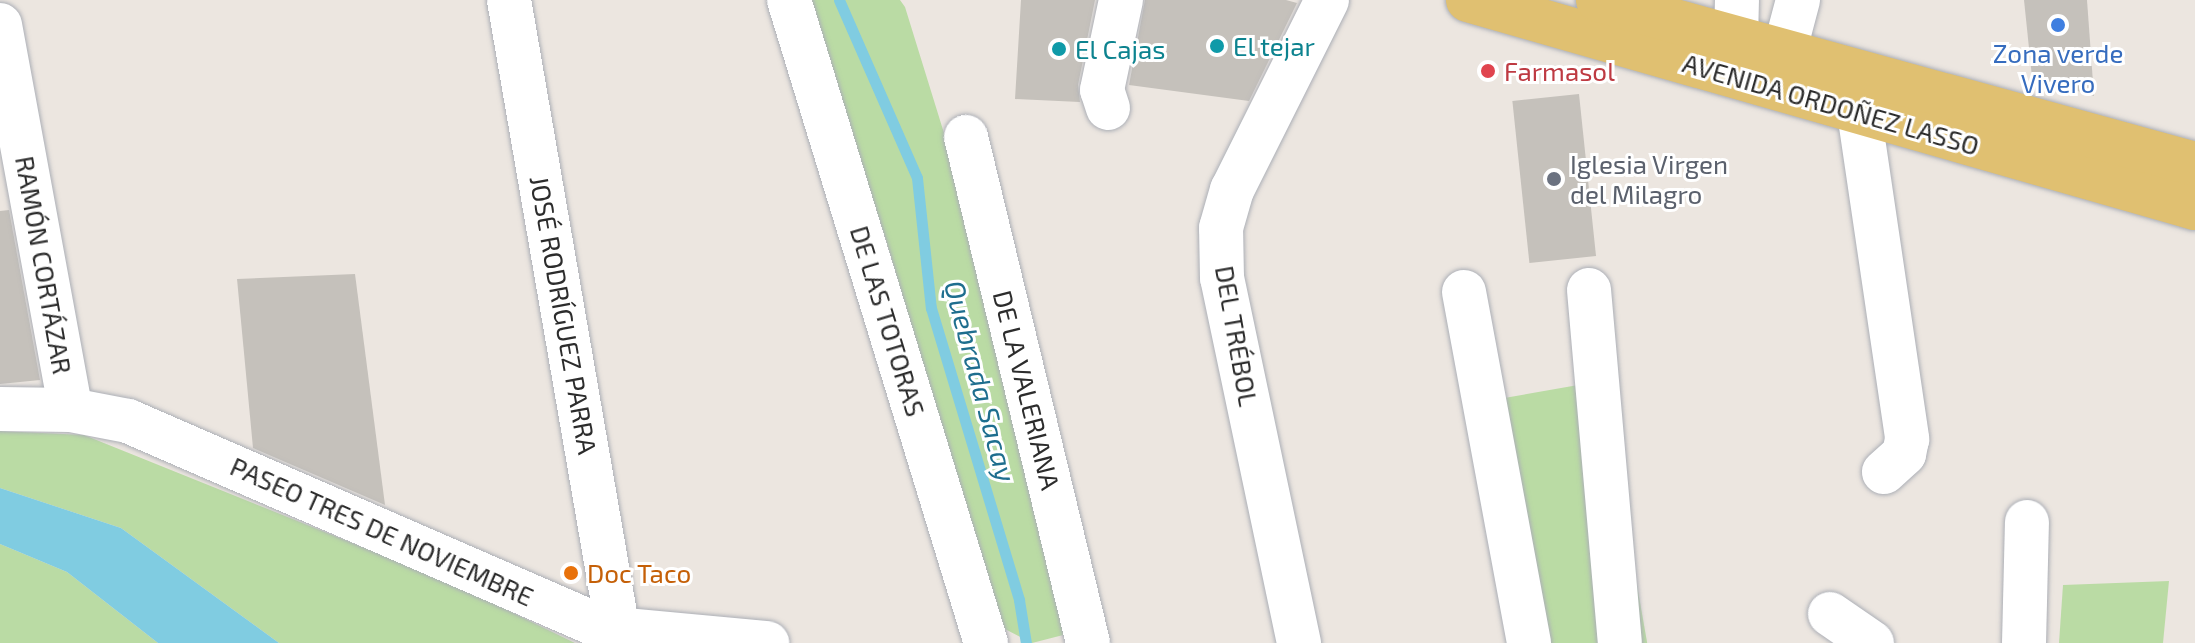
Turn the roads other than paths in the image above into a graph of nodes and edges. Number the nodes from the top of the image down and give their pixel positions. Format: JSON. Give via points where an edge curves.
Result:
{"nodes":[{"id":1,"x":509,"y":0,"type":"edge"},
{"id":2,"x":789,"y":0,"type":"edge"},
{"id":3,"x":1121,"y":0,"type":"edge"},
{"id":4,"x":1327,"y":0,"type":"edge"},
{"id":5,"x":1468,"y":0,"type":"edge"},
{"id":6,"x":1598,"y":0,"type":"edge"},
{"id":7,"x":1798,"y":0,"type":"edge"},
{"id":8,"x":1736,"y":20,"type":"edge"},
{"id":9,"x":0,"y":25,"type":"edge"},
{"id":10,"x":1784,"y":53,"type":"junction"},
{"id":11,"x":1108,"y":108,"type":"dead end"},
{"id":12,"x":1859,"y":112,"type":"junction"},
{"id":13,"x":966,"y":137,"type":"dead end"},
{"id":14,"x":2195,"y":164,"type":"edge"},
{"id":15,"x":2195,"y":208,"type":"edge"},
{"id":16,"x":1589,"y":290,"type":"dead end"},
{"id":17,"x":1464,"y":292,"type":"dead end"},
{"id":18,"x":0,"y":409,"type":"edge"},
{"id":19,"x":71,"y":410,"type":"junction"},
{"id":20,"x":1884,"y":472,"type":"dead end"},
{"id":21,"x":2027,"y":522,"type":"dead end"},
{"id":22,"x":1830,"y":614,"type":"dead end"},
{"id":23,"x":618,"y":631,"type":"junction"},
{"id":24,"x":767,"y":643,"type":"edge"},
{"id":25,"x":986,"y":643,"type":"edge"},
{"id":26,"x":1088,"y":643,"type":"edge"},
{"id":27,"x":1299,"y":643,"type":"edge"},
{"id":28,"x":1529,"y":643,"type":"edge"},
{"id":29,"x":1620,"y":643,"type":"edge"},
{"id":30,"x":1872,"y":643,"type":"edge"},
{"id":31,"x":2024,"y":643,"type":"edge"}],
"edges":[{"from":1,"to":23,"type":"street","name":"JOSÉ RODRÍGUEZ PARRA"},
{"from":2,"to":25,"type":"street","name":"DE LAS TOTORAS"},
{"from":3,"to":11,"type":"street","via":[[1102,90]]},
{"from":4,"to":27,"type":"street","name":"DEL TRÉBOL","via":[[1232,190],[1221,228],[1222,278]]},
{"from":5,"to":12,"type":"main road","name":"AVENIDA ORDOÑEZ LASSO"},
{"from":6,"to":8,"type":"main road","name":"AVENIDA ORDOÑEZ LASSO"},
{"from":7,"to":10,"type":"street"},
{"from":8,"to":10,"type":"main road","name":"AVENIDA ORDOÑEZ LASSO"},
{"from":9,"to":19,"type":"street","name":"RAMÓN CORTÁZAR"},
{"from":10,"to":14,"type":"main road","name":"AVENIDA ORDOÑEZ LASSO"},
{"from":12,"to":15,"type":"main road","name":"AVENIDA ORDOÑEZ LASSO"},
{"from":12,"to":20,"type":"street","via":[[1907,439],[1904,454]]},
{"from":13,"to":26,"type":"street","name":"DE LA VALERIANA"},
{"from":16,"to":29,"type":"street"},
{"from":17,"to":28,"type":"street"},
{"from":18,"to":19,"type":"street","name":"PASEO TRES DE NOVIEMBRE"},
{"from":19,"to":23,"type":"street","name":"PASEO TRES DE NOVIEMBRE","via":[[148,429]]},
{"from":21,"to":31,"type":"street"},
{"from":22,"to":30,"type":"street"},
{"from":23,"to":24,"type":"street","name":"PASEO TRES DE NOVIEMBRE"}]}
